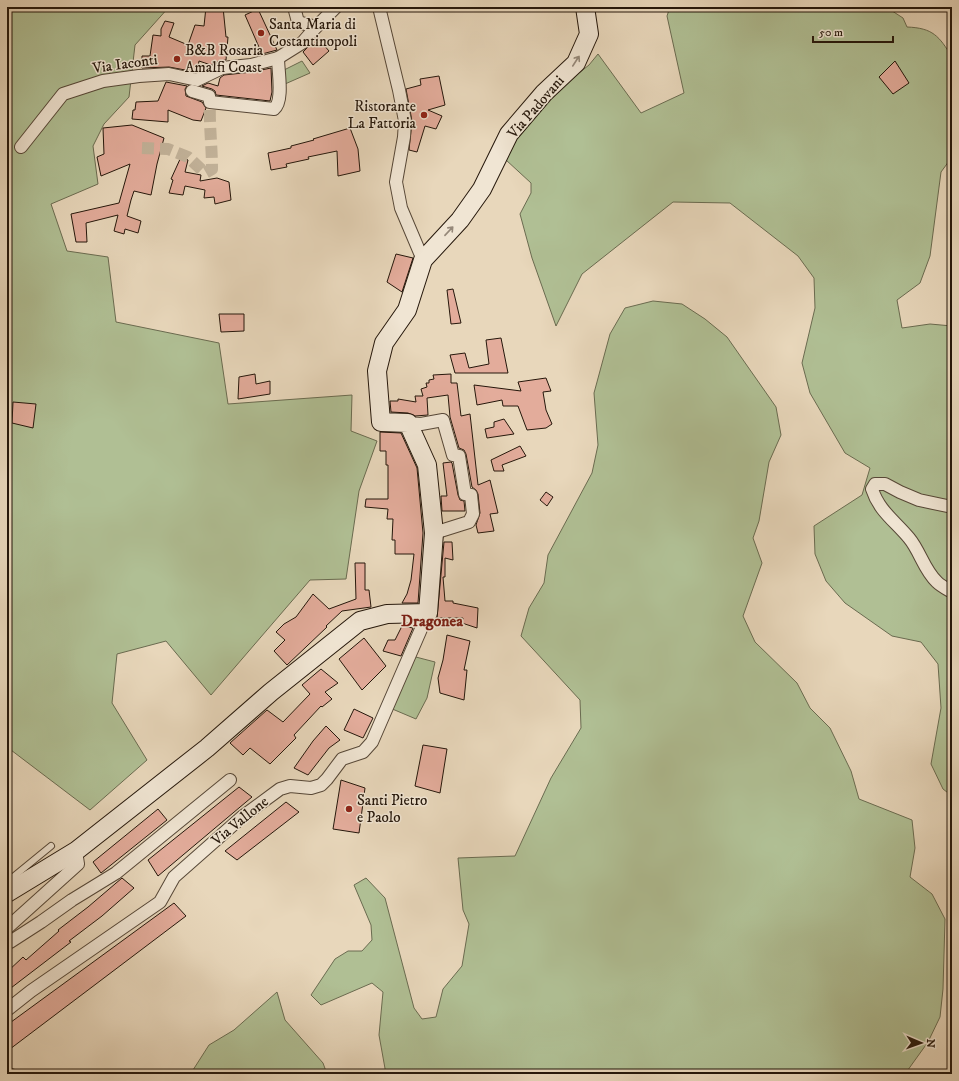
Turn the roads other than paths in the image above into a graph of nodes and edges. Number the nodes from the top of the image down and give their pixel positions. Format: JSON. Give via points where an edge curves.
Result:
{"nodes":[{"id":1,"x":294,"y":7,"type":"edge"},
{"id":2,"x":336,"y":7,"type":"edge"},
{"id":3,"x":379,"y":7,"type":"edge"},
{"id":4,"x":585,"y":7,"type":"edge"},
{"id":5,"x":316,"y":27,"type":"junction"},
{"id":6,"x":278,"y":58,"type":"junction"},
{"id":7,"x":192,"y":90,"type":"dead end"},
{"id":8,"x":22,"y":147,"type":"dead end"},
{"id":9,"x":423,"y":260,"type":"junction"},
{"id":10,"x":408,"y":423,"type":"junction"},
{"id":11,"x":952,"y":507,"type":"edge"},
{"id":12,"x":434,"y":533,"type":"junction"},
{"id":13,"x":952,"y":592,"type":"edge"},
{"id":14,"x":428,"y":613,"type":"junction"},
{"id":15,"x":230,"y":780,"type":"dead end"},
{"id":16,"x":51,"y":846,"type":"dead end"},
{"id":17,"x":76,"y":851,"type":"junction"},
{"id":18,"x":7,"y":882,"type":"edge"},
{"id":19,"x":7,"y":893,"type":"edge"},
{"id":20,"x":7,"y":928,"type":"edge"},
{"id":21,"x":7,"y":941,"type":"edge"},
{"id":22,"x":7,"y":1010,"type":"edge"}],
"edges":[{"from":1,"to":5,"type":"street","via":[[298,22]]},
{"from":2,"to":5,"type":"street","name":"Via Iaconti"},
{"from":3,"to":9,"type":"street","via":[[405,121],[396,182],[401,208]]},
{"from":9,"to":4,"type":"street","name":"Via Padovani","one_way":true,"via":[[460,220],[482,189],[509,134],[576,63],[589,34]]},
{"from":5,"to":6,"type":"street","name":"Via Iaconti","via":[[302,43]]},
{"from":6,"to":7,"type":"street","via":[[280,97],[274,109],[210,102],[209,96]]},
{"from":6,"to":8,"type":"street","name":"Via Iaconti","via":[[251,65],[222,68],[197,80],[169,74],[139,76],[103,81],[63,94]]},
{"from":9,"to":10,"type":"street","via":[[406,310],[384,343],[377,371],[382,422]]},
{"from":10,"to":12,"type":"street","name":"Via Vallone","via":[[427,465]]},
{"from":10,"to":12,"type":"street","via":[[421,424],[443,420],[453,455],[459,456],[465,494],[470,495],[472,514],[469,522]]},
{"from":11,"to":13,"type":"street","via":[[919,500],[885,484],[875,484],[872,489],[875,499],[887,515],[916,547],[930,574]]},
{"from":12,"to":14,"type":"street","name":"Via Vallone"},
{"from":14,"to":17,"type":"street","via":[[387,614],[360,622],[207,748]]},
{"from":14,"to":22,"type":"street","name":"Via Vallone","via":[[372,742],[363,752],[342,759],[321,785],[311,788],[290,786],[280,789],[242,817],[174,878],[160,902]]},
{"from":15,"to":21,"type":"street","via":[[116,873],[10,942]]},
{"from":16,"to":18,"type":"lane"},
{"from":17,"to":19,"type":"street"},
{"from":17,"to":20,"type":"street","via":[[78,864]]}]}
